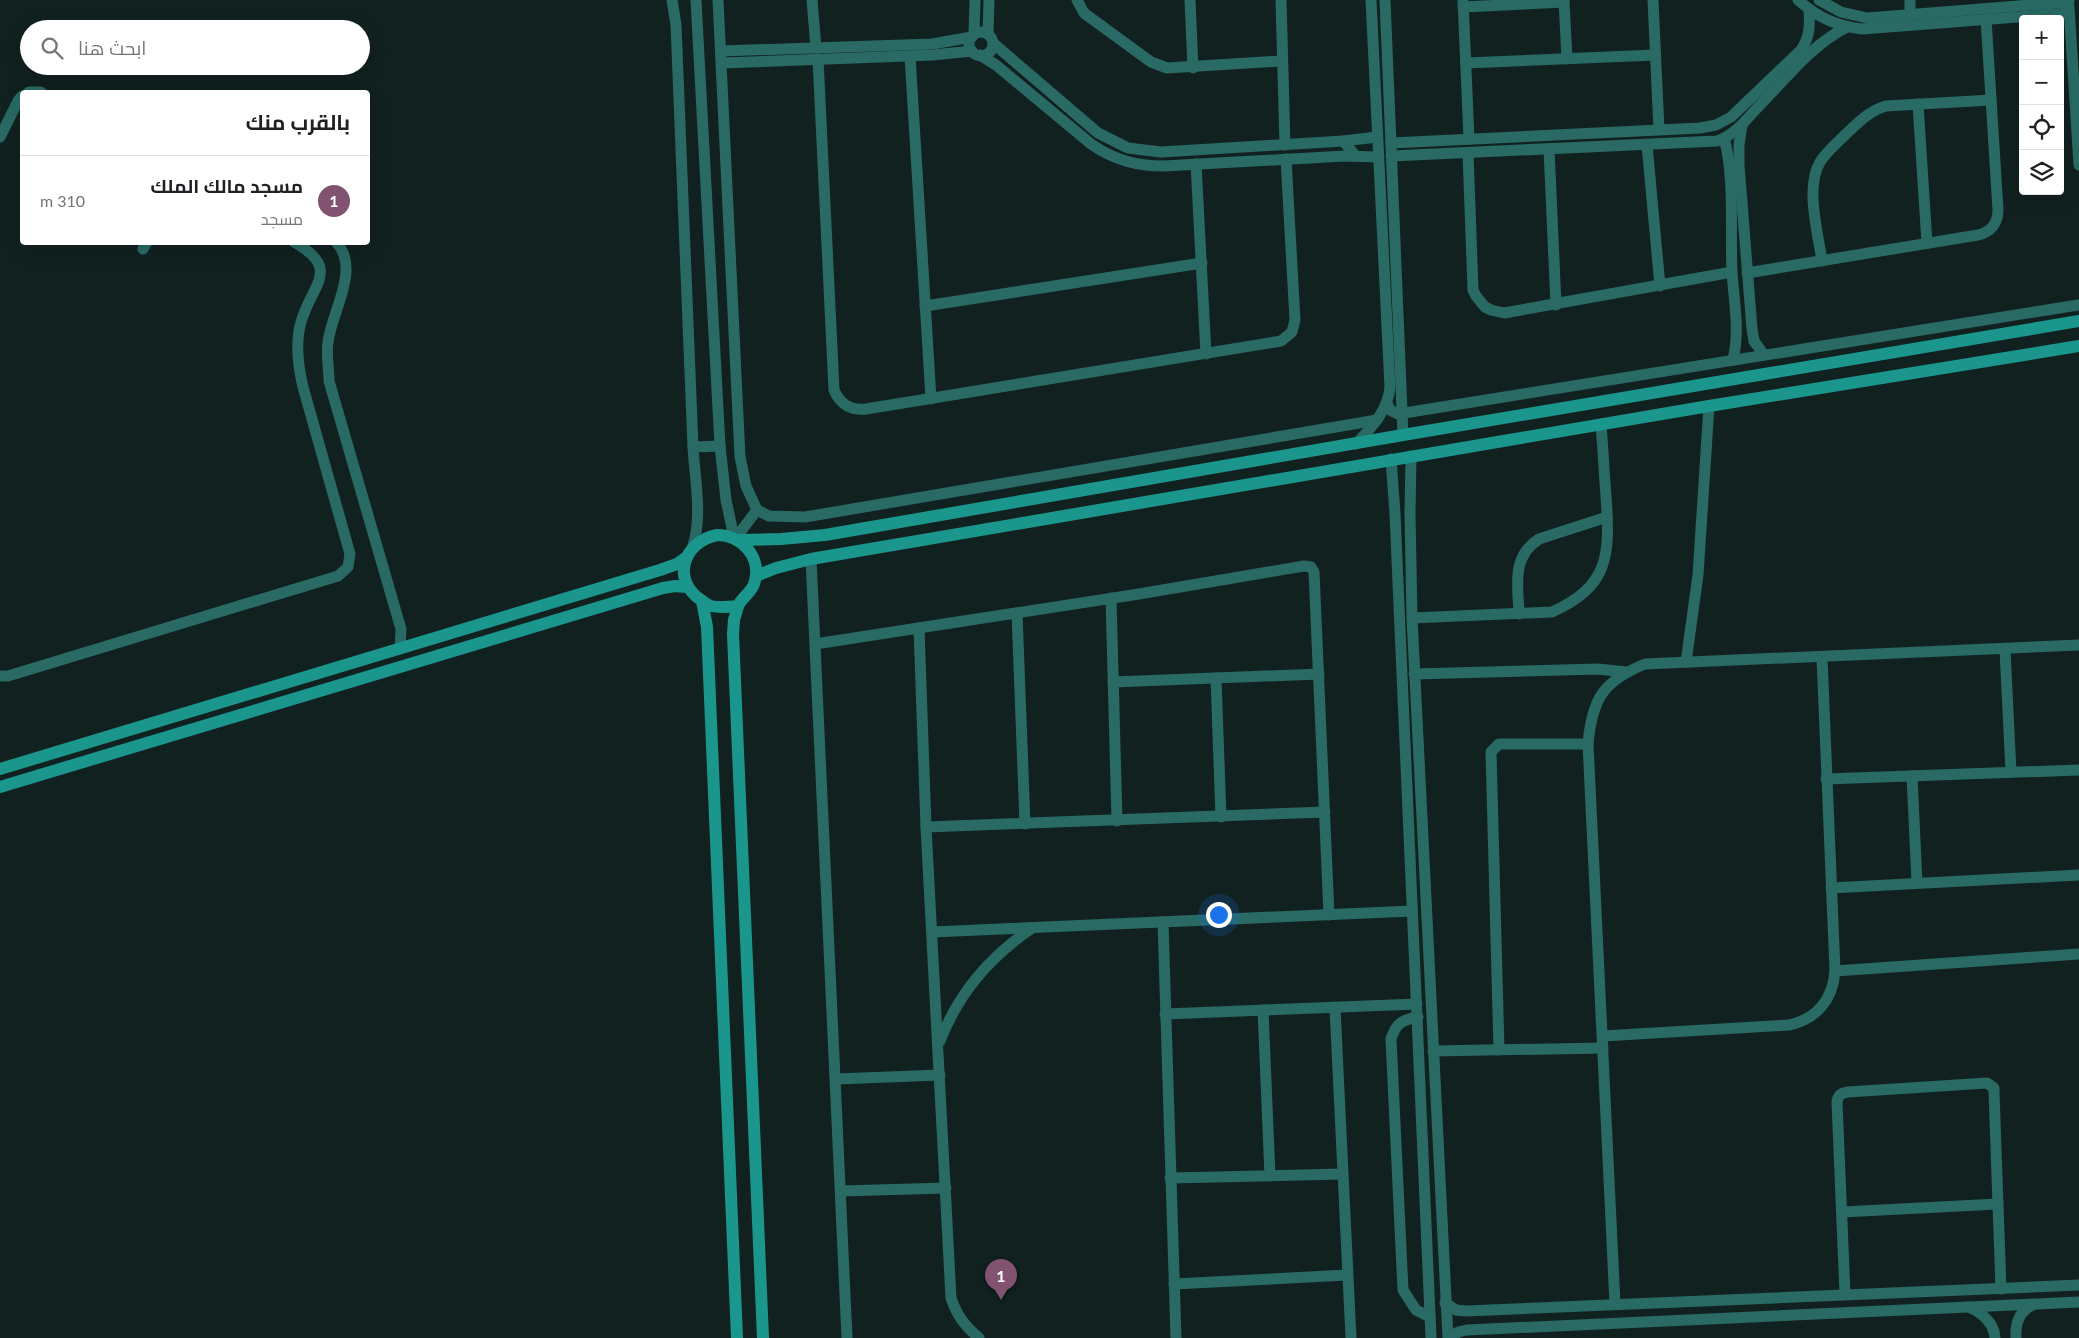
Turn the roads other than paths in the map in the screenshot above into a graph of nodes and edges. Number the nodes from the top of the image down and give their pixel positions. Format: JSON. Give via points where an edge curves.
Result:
{"nodes":[{"id":1,"x":672,"y":0,"type":"edge"},
{"id":2,"x":696,"y":0,"type":"edge"},
{"id":3,"x":718,"y":0,"type":"edge"},
{"id":4,"x":812,"y":0,"type":"edge"},
{"id":5,"x":976,"y":0,"type":"edge"},
{"id":6,"x":990,"y":0,"type":"edge"},
{"id":7,"x":1077,"y":0,"type":"edge"},
{"id":8,"x":1190,"y":0,"type":"edge"},
{"id":9,"x":1281,"y":0,"type":"edge"},
{"id":10,"x":1371,"y":0,"type":"edge"},
{"id":11,"x":1385,"y":0,"type":"edge"},
{"id":12,"x":1653,"y":0,"type":"edge"},
{"id":13,"x":1798,"y":0,"type":"edge"},
{"id":14,"x":1819,"y":0,"type":"edge"},
{"id":15,"x":1910,"y":0,"type":"edge"},
{"id":16,"x":1564,"y":1,"type":"edge"},
{"id":17,"x":1463,"y":4,"type":"edge"},
{"id":18,"x":1993,"y":4,"type":"edge"},
{"id":19,"x":2069,"y":5,"type":"edge"},
{"id":20,"x":1809,"y":10,"type":"junction"},
{"id":21,"x":1910,"y":15,"type":"junction"},
{"id":22,"x":1986,"y":19,"type":"junction"},
{"id":23,"x":1847,"y":27,"type":"junction"},
{"id":24,"x":1386,"y":29,"type":"junction"},
{"id":25,"x":1372,"y":30,"type":"junction"},
{"id":26,"x":973,"y":36,"type":"junction"},
{"id":27,"x":990,"y":38,"type":"junction"},
{"id":28,"x":976,"y":53,"type":"junction"},
{"id":29,"x":817,"y":54,"type":"junction"},
{"id":30,"x":1655,"y":55,"type":"junction"},
{"id":31,"x":910,"y":56,"type":"junction"},
{"id":32,"x":722,"y":57,"type":"junction"},
{"id":33,"x":1567,"y":59,"type":"junction"},
{"id":34,"x":1282,"y":61,"type":"junction"},
{"id":35,"x":1466,"y":63,"type":"junction"},
{"id":36,"x":1193,"y":68,"type":"junction"},
{"id":37,"x":20,"y":98,"type":"edge"},
{"id":38,"x":1991,"y":100,"type":"junction"},
{"id":39,"x":1918,"y":104,"type":"junction"},
{"id":40,"x":1742,"y":125,"type":"junction"},
{"id":41,"x":1659,"y":130,"type":"junction"},
{"id":42,"x":0,"y":137,"type":"edge"},
{"id":43,"x":1378,"y":137,"type":"junction"},
{"id":44,"x":1724,"y":138,"type":"junction"},
{"id":45,"x":1469,"y":139,"type":"junction"},
{"id":46,"x":1343,"y":141,"type":"junction"},
{"id":47,"x":1391,"y":143,"type":"junction"},
{"id":48,"x":1285,"y":145,"type":"junction"},
{"id":49,"x":1647,"y":145,"type":"junction"},
{"id":50,"x":1549,"y":149,"type":"junction"},
{"id":51,"x":1468,"y":153,"type":"junction"},
{"id":52,"x":1356,"y":156,"type":"junction"},
{"id":53,"x":1391,"y":156,"type":"junction"},
{"id":54,"x":1378,"y":157,"type":"junction"},
{"id":55,"x":1286,"y":159,"type":"junction"},
{"id":56,"x":1196,"y":164,"type":"junction"},
{"id":57,"x":2079,"y":165,"type":"edge"},
{"id":58,"x":1736,"y":204,"type":"junction"},
{"id":59,"x":1395,"y":243,"type":"junction"},
{"id":60,"x":1928,"y":243,"type":"junction"},
{"id":61,"x":1382,"y":244,"type":"junction"},
{"id":62,"x":299,"y":245,"type":"edge"},
{"id":63,"x":338,"y":245,"type":"edge"},
{"id":64,"x":1822,"y":261,"type":"junction"},
{"id":65,"x":1202,"y":263,"type":"junction"},
{"id":66,"x":1732,"y":272,"type":"junction"},
{"id":67,"x":1747,"y":273,"type":"junction"},
{"id":68,"x":1660,"y":286,"type":"junction"},
{"id":69,"x":2078,"y":304,"type":"edge"},
{"id":70,"x":1556,"y":305,"type":"junction"},
{"id":71,"x":925,"y":306,"type":"junction"},
{"id":72,"x":2079,"y":322,"type":"edge"},
{"id":73,"x":2063,"y":324,"type":"junction"},
{"id":74,"x":1752,"y":335,"type":"junction"},
{"id":75,"x":1737,"y":336,"type":"junction"},
{"id":76,"x":2079,"y":346,"type":"edge"},
{"id":77,"x":1206,"y":354,"type":"junction"},
{"id":78,"x":1764,"y":355,"type":"junction"},
{"id":79,"x":1733,"y":360,"type":"junction"},
{"id":80,"x":1691,"y":387,"type":"junction"},
{"id":81,"x":931,"y":399,"type":"junction"},
{"id":82,"x":1387,"y":403,"type":"junction"},
{"id":83,"x":1709,"y":406,"type":"junction"},
{"id":84,"x":1693,"y":408,"type":"junction"},
{"id":85,"x":1403,"y":413,"type":"junction"},
{"id":86,"x":1377,"y":420,"type":"junction"},
{"id":87,"x":1601,"y":424,"type":"junction"},
{"id":88,"x":1403,"y":435,"type":"junction"},
{"id":89,"x":1356,"y":444,"type":"junction"},
{"id":90,"x":720,"y":446,"type":"junction"},
{"id":91,"x":693,"y":447,"type":"junction"},
{"id":92,"x":1412,"y":456,"type":"junction"},
{"id":93,"x":1391,"y":460,"type":"junction"},
{"id":94,"x":757,"y":510,"type":"junction"},
{"id":95,"x":1410,"y":513,"type":"junction"},
{"id":96,"x":1395,"y":514,"type":"junction"},
{"id":97,"x":1608,"y":517,"type":"junction"},
{"id":98,"x":735,"y":538,"type":"junction"},
{"id":99,"x":689,"y":553,"type":"junction"},
{"id":100,"x":811,"y":559,"type":"junction"},
{"id":101,"x":756,"y":576,"type":"junction"},
{"id":102,"x":613,"y":584,"type":"junction"},
{"id":103,"x":687,"y":586,"type":"junction"},
{"id":104,"x":1111,"y":598,"type":"junction"},
{"id":105,"x":619,"y":600,"type":"junction"},
{"id":106,"x":702,"y":601,"type":"junction"},
{"id":107,"x":738,"y":606,"type":"junction"},
{"id":108,"x":1017,"y":613,"type":"junction"},
{"id":109,"x":1519,"y":614,"type":"junction"},
{"id":110,"x":1412,"y":618,"type":"junction"},
{"id":111,"x":919,"y":628,"type":"junction"},
{"id":112,"x":815,"y":644,"type":"junction"},
{"id":113,"x":2078,"y":647,"type":"edge"},
{"id":114,"x":400,"y":649,"type":"junction"},
{"id":115,"x":2005,"y":650,"type":"junction"},
{"id":116,"x":1822,"y":658,"type":"junction"},
{"id":117,"x":1686,"y":662,"type":"junction"},
{"id":118,"x":1626,"y":672,"type":"junction"},
{"id":119,"x":1319,"y":674,"type":"junction"},
{"id":120,"x":1414,"y":674,"type":"junction"},
{"id":121,"x":0,"y":676,"type":"edge"},
{"id":122,"x":1216,"y":678,"type":"junction"},
{"id":123,"x":1113,"y":682,"type":"junction"},
{"id":124,"x":234,"y":698,"type":"junction"},
{"id":125,"x":239,"y":716,"type":"junction"},
{"id":126,"x":1588,"y":744,"type":"junction"},
{"id":127,"x":0,"y":769,"type":"edge"},
{"id":128,"x":2079,"y":770,"type":"edge"},
{"id":129,"x":2011,"y":772,"type":"junction"},
{"id":130,"x":1912,"y":776,"type":"junction"},
{"id":131,"x":1826,"y":779,"type":"junction"},
{"id":132,"x":0,"y":787,"type":"edge"},
{"id":133,"x":1325,"y":812,"type":"junction"},
{"id":134,"x":1221,"y":817,"type":"junction"},
{"id":135,"x":1117,"y":821,"type":"junction"},
{"id":136,"x":1025,"y":824,"type":"junction"},
{"id":137,"x":926,"y":827,"type":"junction"},
{"id":138,"x":2079,"y":875,"type":"edge"},
{"id":139,"x":1917,"y":883,"type":"junction"},
{"id":140,"x":1831,"y":888,"type":"junction"},
{"id":141,"x":1412,"y":912,"type":"junction"},
{"id":142,"x":1329,"y":915,"type":"junction"},
{"id":143,"x":1162,"y":922,"type":"junction"},
{"id":144,"x":1032,"y":928,"type":"junction"},
{"id":145,"x":932,"y":932,"type":"junction"},
{"id":146,"x":2079,"y":954,"type":"edge"},
{"id":147,"x":1834,"y":971,"type":"junction"},
{"id":148,"x":1417,"y":1004,"type":"junction"},
{"id":149,"x":1334,"y":1008,"type":"junction"},
{"id":150,"x":1263,"y":1010,"type":"junction"},
{"id":151,"x":1165,"y":1014,"type":"junction"},
{"id":152,"x":1418,"y":1017,"type":"junction"},
{"id":153,"x":1603,"y":1042,"type":"junction"},
{"id":154,"x":939,"y":1045,"type":"junction"},
{"id":155,"x":1499,"y":1050,"type":"junction"},
{"id":156,"x":1433,"y":1051,"type":"junction"},
{"id":157,"x":940,"y":1075,"type":"junction"},
{"id":158,"x":836,"y":1078,"type":"junction"},
{"id":159,"x":1421,"y":1092,"type":"junction"},
{"id":160,"x":1434,"y":1092,"type":"junction"},
{"id":161,"x":1342,"y":1174,"type":"junction"},
{"id":162,"x":1270,"y":1176,"type":"junction"},
{"id":163,"x":1170,"y":1178,"type":"junction"},
{"id":164,"x":946,"y":1188,"type":"junction"},
{"id":165,"x":841,"y":1191,"type":"junction"},
{"id":166,"x":1998,"y":1204,"type":"junction"},
{"id":167,"x":1842,"y":1212,"type":"junction"},
{"id":168,"x":1347,"y":1275,"type":"junction"},
{"id":169,"x":1174,"y":1284,"type":"junction"},
{"id":170,"x":2079,"y":1285,"type":"edge"},
{"id":171,"x":2000,"y":1289,"type":"junction"},
{"id":172,"x":1845,"y":1294,"type":"junction"},
{"id":173,"x":2079,"y":1302,"type":"edge"},
{"id":174,"x":1445,"y":1303,"type":"junction"},
{"id":175,"x":1615,"y":1304,"type":"junction"},
{"id":176,"x":2036,"y":1304,"type":"junction"},
{"id":177,"x":1969,"y":1307,"type":"junction"},
{"id":178,"x":1430,"y":1317,"type":"junction"},
{"id":179,"x":738,"y":1338,"type":"edge"},
{"id":180,"x":763,"y":1338,"type":"edge"},
{"id":181,"x":847,"y":1338,"type":"edge"},
{"id":182,"x":979,"y":1338,"type":"edge"},
{"id":183,"x":1176,"y":1338,"type":"edge"},
{"id":184,"x":1351,"y":1338,"type":"edge"},
{"id":185,"x":1432,"y":1338,"type":"edge"},
{"id":186,"x":1449,"y":1338,"type":"edge"},
{"id":187,"x":1995,"y":1338,"type":"edge"},
{"id":188,"x":2016,"y":1338,"type":"edge"}],
"edges":[{"from":1,"to":91,"type":"street","via":[[676,25]]},
{"from":2,"to":90,"type":"street"},
{"from":3,"to":32,"type":"street"},
{"from":4,"to":29,"type":"street"},
{"from":5,"to":26,"type":"street"},
{"from":6,"to":27,"type":"street"},
{"from":7,"to":36,"type":"street","via":[[1084,13],[1150,62],[1167,68]]},
{"from":8,"to":36,"type":"street"},
{"from":9,"to":34,"type":"street"},
{"from":10,"to":25,"type":"street"},
{"from":11,"to":24,"type":"street"},
{"from":12,"to":30,"type":"street"},
{"from":13,"to":20,"type":"street"},
{"from":14,"to":21,"type":"street","via":[[1854,16]]},
{"from":15,"to":21,"type":"street"},
{"from":16,"to":17,"type":"street"},
{"from":16,"to":33,"type":"street"},
{"from":17,"to":35,"type":"street"},
{"from":18,"to":19,"type":"street"},
{"from":18,"to":21,"type":"street"},
{"from":19,"to":22,"type":"street"},
{"from":19,"to":57,"type":"street"},
{"from":20,"to":23,"type":"street","via":[[1825,20]]},
{"from":20,"to":41,"type":"street","via":[[1809,34],[1801,50],[1731,117],[1708,127]]},
{"from":22,"to":23,"type":"street","via":[[1876,28]]},
{"from":22,"to":38,"type":"street"},
{"from":23,"to":40,"type":"street","via":[[1820,44]]},
{"from":24,"to":25,"type":"street"},
{"from":24,"to":47,"type":"street"},
{"from":25,"to":43,"type":"street"},
{"from":26,"to":27,"type":"street","via":[[981,32]]},
{"from":26,"to":28,"type":"street","via":[[970,44]]},
{"from":26,"to":29,"type":"street","via":[[937,43]]},
{"from":27,"to":28,"type":"street","via":[[989,52]]},
{"from":27,"to":48,"type":"street","via":[[1098,133],[1128,148],[1161,152]]},
{"from":28,"to":31,"type":"street"},
{"from":28,"to":56,"type":"street","via":[[996,65],[1102,152],[1138,165]]},
{"from":29,"to":31,"type":"street"},
{"from":29,"to":32,"type":"street"},
{"from":29,"to":81,"type":"street","via":[[834,390],[846,406],[859,410]]},
{"from":30,"to":33,"type":"street"},
{"from":30,"to":41,"type":"street"},
{"from":31,"to":71,"type":"street"},
{"from":32,"to":94,"type":"street","via":[[740,457],[746,486]]},
{"from":33,"to":35,"type":"street"},
{"from":34,"to":36,"type":"street"},
{"from":34,"to":48,"type":"street"},
{"from":35,"to":45,"type":"street"},
{"from":37,"to":42,"type":"street"},
{"from":38,"to":39,"type":"street"},
{"from":38,"to":60,"type":"street","via":[[1998,210],[1996,223],[1984,234]]},
{"from":39,"to":60,"type":"street"},
{"from":39,"to":64,"type":"street","via":[[1886,106],[1872,112],[1819,164],[1813,192]]},
{"from":40,"to":44,"type":"street"},
{"from":40,"to":58,"type":"street"},
{"from":41,"to":45,"type":"street"},
{"from":43,"to":46,"type":"street"},
{"from":43,"to":54,"type":"street"},
{"from":44,"to":49,"type":"street","via":[[1710,142]]},
{"from":44,"to":58,"type":"street"},
{"from":45,"to":47,"type":"street"},
{"from":46,"to":48,"type":"street"},
{"from":46,"to":52,"type":"street"},
{"from":47,"to":53,"type":"street"},
{"from":49,"to":50,"type":"street"},
{"from":49,"to":68,"type":"street"},
{"from":50,"to":51,"type":"street"},
{"from":50,"to":70,"type":"street"},
{"from":51,"to":53,"type":"street"},
{"from":51,"to":70,"type":"street","via":[[1473,290],[1476,296],[1485,307],[1498,312]]},
{"from":52,"to":54,"type":"street"},
{"from":52,"to":55,"type":"street"},
{"from":53,"to":59,"type":"street"},
{"from":54,"to":61,"type":"street"},
{"from":55,"to":56,"type":"street"},
{"from":55,"to":77,"type":"street","via":[[1295,320],[1292,332],[1281,341]]},
{"from":56,"to":65,"type":"street"},
{"from":58,"to":66,"type":"street"},
{"from":58,"to":67,"type":"street"},
{"from":59,"to":61,"type":"street"},
{"from":59,"to":85,"type":"street"},
{"from":60,"to":64,"type":"street"},
{"from":61,"to":82,"type":"street","via":[[1390,380]]},
{"from":62,"to":121,"type":"street","via":[[314,255],[320,279],[300,324],[298,362],[350,554],[348,567],[338,576]]},
{"from":63,"to":114,"type":"street","via":[[344,254],[347,270],[328,343],[329,381],[401,629]]},
{"from":64,"to":67,"type":"street"},
{"from":65,"to":71,"type":"street"},
{"from":65,"to":77,"type":"street"},
{"from":66,"to":68,"type":"street"},
{"from":66,"to":75,"type":"street"},
{"from":67,"to":74,"type":"street"},
{"from":68,"to":70,"type":"street"},
{"from":69,"to":73,"type":"street"},
{"from":69,"to":78,"type":"street"},
{"from":71,"to":81,"type":"street"},
{"from":72,"to":73,"type":"street"},
{"from":73,"to":80,"type":"street"},
{"from":74,"to":75,"type":"street"},
{"from":74,"to":78,"type":"street"},
{"from":75,"to":79,"type":"street"},
{"from":76,"to":83,"type":"street"},
{"from":77,"to":81,"type":"street"},
{"from":78,"to":79,"type":"street"},
{"from":79,"to":85,"type":"street"},
{"from":80,"to":84,"type":"street"},
{"from":80,"to":88,"type":"street"},
{"from":82,"to":85,"type":"street","via":[[1394,413]]},
{"from":82,"to":86,"type":"street"},
{"from":83,"to":84,"type":"street"},
{"from":83,"to":117,"type":"street","via":[[1698,566]]},
{"from":84,"to":87,"type":"street"},
{"from":85,"to":88,"type":"street"},
{"from":86,"to":89,"type":"street"},
{"from":86,"to":94,"type":"street","via":[[804,517],[769,516]]},
{"from":87,"to":92,"type":"street"},
{"from":87,"to":97,"type":"street"},
{"from":88,"to":89,"type":"street"},
{"from":89,"to":98,"type":"street","via":[[825,535],[782,539]]},
{"from":90,"to":91,"type":"street"},
{"from":90,"to":98,"type":"street","via":[[726,500]]},
{"from":91,"to":99,"type":"street","via":[[698,516]]},
{"from":92,"to":93,"type":"street"},
{"from":92,"to":95,"type":"street"},
{"from":93,"to":96,"type":"street"},
{"from":93,"to":100,"type":"street"},
{"from":94,"to":98,"type":"street"},
{"from":95,"to":96,"type":"street"},
{"from":95,"to":110,"type":"street"},
{"from":96,"to":141,"type":"street"},
{"from":97,"to":109,"type":"street","via":[[1608,550],[1601,571],[1588,589],[1572,603],[1552,612]]},
{"from":97,"to":109,"type":"street","via":[[1530,544],[1518,569]]},
{"from":98,"to":99,"type":"street","via":[[724,535],[710,537]]},
{"from":98,"to":101,"type":"street","via":[[753,555]]},
{"from":99,"to":102,"type":"street","via":[[669,567]]},
{"from":99,"to":103,"type":"street","via":[[684,572]]},
{"from":100,"to":101,"type":"street"},
{"from":100,"to":112,"type":"street"},
{"from":101,"to":107,"type":"street","via":[[750,591]]},
{"from":102,"to":105,"type":"street"},
{"from":102,"to":114,"type":"street"},
{"from":103,"to":105,"type":"street","via":[[669,586]]},
{"from":103,"to":106,"type":"street"},
{"from":104,"to":108,"type":"street"},
{"from":104,"to":119,"type":"street","via":[[1308,566],[1314,572]]},
{"from":104,"to":123,"type":"street"},
{"from":105,"to":125,"type":"street"},
{"from":106,"to":107,"type":"street","via":[[721,608]]},
{"from":106,"to":179,"type":"street","via":[[707,627]]},
{"from":107,"to":180,"type":"street","via":[[733,642]]},
{"from":108,"to":111,"type":"street"},
{"from":108,"to":136,"type":"street"},
{"from":109,"to":110,"type":"street"},
{"from":110,"to":120,"type":"street"},
{"from":111,"to":112,"type":"street"},
{"from":111,"to":137,"type":"street"},
{"from":112,"to":158,"type":"street"},
{"from":113,"to":115,"type":"street"},
{"from":114,"to":124,"type":"street"},
{"from":115,"to":116,"type":"street"},
{"from":115,"to":129,"type":"street"},
{"from":116,"to":117,"type":"street"},
{"from":116,"to":131,"type":"street"},
{"from":117,"to":118,"type":"street","via":[[1645,664]]},
{"from":118,"to":120,"type":"street","via":[[1598,669]]},
{"from":118,"to":126,"type":"street","via":[[1609,684],[1597,700],[1590,719]]},
{"from":119,"to":122,"type":"street"},
{"from":119,"to":133,"type":"street"},
{"from":120,"to":156,"type":"street"},
{"from":122,"to":123,"type":"street"},
{"from":122,"to":134,"type":"street"},
{"from":123,"to":135,"type":"street"},
{"from":124,"to":125,"type":"street"},
{"from":124,"to":127,"type":"street"},
{"from":125,"to":132,"type":"street"},
{"from":126,"to":153,"type":"street"},
{"from":126,"to":155,"type":"street","via":[[1499,744],[1491,752]]},
{"from":128,"to":129,"type":"street"},
{"from":129,"to":130,"type":"street"},
{"from":130,"to":131,"type":"street"},
{"from":130,"to":139,"type":"street"},
{"from":131,"to":140,"type":"street"},
{"from":133,"to":134,"type":"street"},
{"from":133,"to":142,"type":"street"},
{"from":134,"to":135,"type":"street"},
{"from":135,"to":136,"type":"street"},
{"from":136,"to":137,"type":"street"},
{"from":137,"to":145,"type":"street"},
{"from":138,"to":139,"type":"street"},
{"from":139,"to":140,"type":"street"},
{"from":140,"to":147,"type":"street"},
{"from":141,"to":142,"type":"street"},
{"from":141,"to":148,"type":"street"},
{"from":142,"to":143,"type":"street"},
{"from":143,"to":144,"type":"street"},
{"from":143,"to":151,"type":"street"},
{"from":144,"to":145,"type":"street"},
{"from":144,"to":154,"type":"street","via":[[1001,951],[975,978],[954,1010]]},
{"from":145,"to":154,"type":"street"},
{"from":146,"to":147,"type":"street"},
{"from":147,"to":153,"type":"street","via":[[1833,986],[1822,1007],[1797,1024]]},
{"from":148,"to":149,"type":"street"},
{"from":148,"to":152,"type":"street"},
{"from":149,"to":150,"type":"street"},
{"from":149,"to":161,"type":"street"},
{"from":150,"to":151,"type":"street"},
{"from":150,"to":162,"type":"street"},
{"from":151,"to":163,"type":"street"},
{"from":152,"to":159,"type":"street"},
{"from":152,"to":178,"type":"street","via":[[1402,1020],[1394,1028],[1391,1039],[1403,1290],[1416,1310]]},
{"from":153,"to":155,"type":"street"},
{"from":153,"to":175,"type":"street"},
{"from":154,"to":157,"type":"street"},
{"from":155,"to":156,"type":"street"},
{"from":156,"to":160,"type":"street"},
{"from":157,"to":158,"type":"street"},
{"from":157,"to":164,"type":"street"},
{"from":158,"to":165,"type":"street"},
{"from":159,"to":160,"type":"street"},
{"from":159,"to":178,"type":"street"},
{"from":160,"to":174,"type":"street"},
{"from":161,"to":162,"type":"street"},
{"from":161,"to":168,"type":"street"},
{"from":162,"to":163,"type":"street"},
{"from":163,"to":169,"type":"street"},
{"from":164,"to":165,"type":"street"},
{"from":164,"to":182,"type":"street","via":[[951,1298],[962,1322]]},
{"from":165,"to":181,"type":"street"},
{"from":166,"to":167,"type":"street"},
{"from":166,"to":167,"type":"street","via":[[1994,1088],[1987,1083],[1842,1092],[1837,1102]]},
{"from":166,"to":171,"type":"street"},
{"from":167,"to":172,"type":"street"},
{"from":168,"to":169,"type":"street"},
{"from":168,"to":184,"type":"street"},
{"from":169,"to":183,"type":"street"},
{"from":170,"to":171,"type":"street"},
{"from":171,"to":172,"type":"street"},
{"from":172,"to":175,"type":"street"},
{"from":173,"to":176,"type":"street"},
{"from":174,"to":175,"type":"street","via":[[1466,1312]]},
{"from":174,"to":186,"type":"street"},
{"from":176,"to":177,"type":"street"},
{"from":176,"to":188,"type":"street","via":[[2021,1314]]},
{"from":177,"to":186,"type":"street","via":[[1467,1330]]},
{"from":177,"to":187,"type":"street","via":[[1984,1317],[1995,1332]]},
{"from":178,"to":185,"type":"street"}]}
